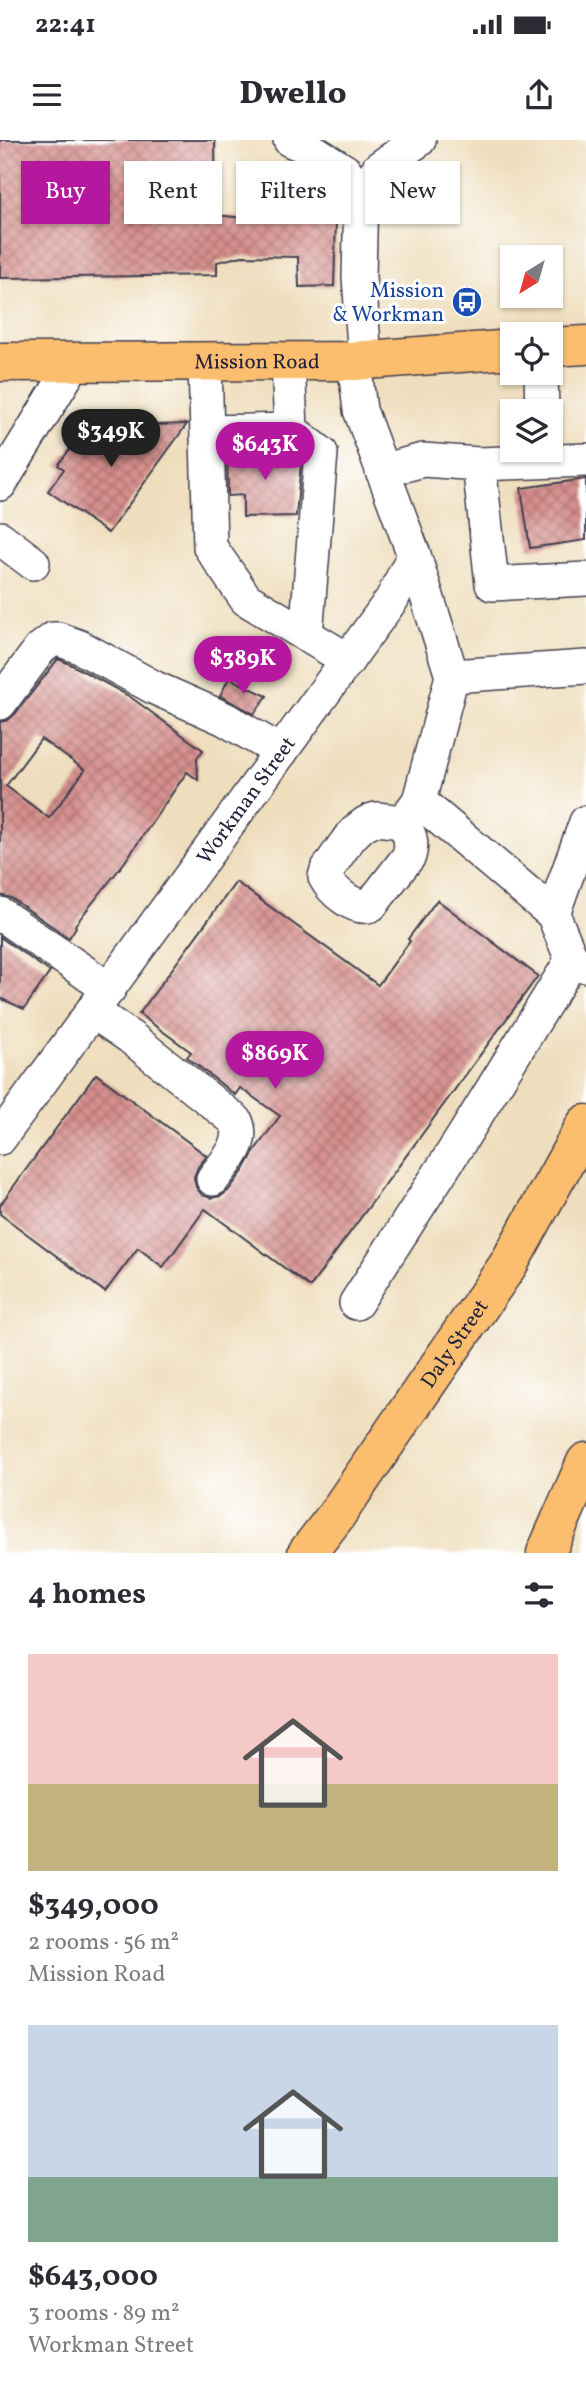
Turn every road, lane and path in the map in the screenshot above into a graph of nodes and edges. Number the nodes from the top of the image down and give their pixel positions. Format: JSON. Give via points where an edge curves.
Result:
{"nodes":[{"id":1,"x":290,"y":140,"type":"edge"},
{"id":2,"x":419,"y":140,"type":"edge"},
{"id":3,"x":361,"y":194,"type":"junction"},
{"id":4,"x":586,"y":345,"type":"edge"},
{"id":5,"x":563,"y":346,"type":"edge"},
{"id":6,"x":500,"y":350,"type":"edge"},
{"id":7,"x":359,"y":360,"type":"junction"},
{"id":8,"x":288,"y":361,"type":"junction"},
{"id":9,"x":0,"y":362,"type":"edge"},
{"id":10,"x":205,"y":362,"type":"junction"},
{"id":11,"x":74,"y":363,"type":"junction"},
{"id":12,"x":291,"y":430,"type":"junction"},
{"id":13,"x":207,"y":432,"type":"junction"},
{"id":14,"x":563,"y":458,"type":"edge"},
{"id":15,"x":586,"y":460,"type":"edge"},
{"id":16,"x":500,"y":461,"type":"edge"},
{"id":17,"x":479,"y":464,"type":"junction"},
{"id":18,"x":382,"y":471,"type":"junction"},
{"id":19,"x":0,"y":484,"type":"edge"},
{"id":20,"x":0,"y":538,"type":"edge"},
{"id":21,"x":414,"y":555,"type":"junction"},
{"id":22,"x":33,"y":563,"type":"dead end"},
{"id":23,"x":586,"y":579,"type":"edge"},
{"id":24,"x":306,"y":635,"type":"junction"},
{"id":25,"x":348,"y":660,"type":"junction"},
{"id":26,"x":586,"y":667,"type":"edge"},
{"id":27,"x":452,"y":676,"type":"junction"},
{"id":28,"x":0,"y":703,"type":"edge"},
{"id":29,"x":281,"y":752,"type":"junction"},
{"id":30,"x":586,"y":822,"type":"edge"},
{"id":31,"x":0,"y":914,"type":"edge"},
{"id":32,"x":553,"y":914,"type":"junction"},
{"id":33,"x":579,"y":963,"type":"edge"},
{"id":34,"x":100,"y":1000,"type":"junction"},
{"id":35,"x":586,"y":1124,"type":"edge"},
{"id":36,"x":0,"y":1138,"type":"edge"},
{"id":37,"x":213,"y":1180,"type":"dead end"},
{"id":38,"x":356,"y":1303,"type":"dead end"},
{"id":39,"x":586,"y":1462,"type":"edge"},
{"id":40,"x":307,"y":1553,"type":"edge"},
{"id":41,"x":546,"y":1553,"type":"edge"}],
"edges":[{"from":1,"to":3,"type":"street","via":[[346,172]]},
{"from":2,"to":3,"type":"street","via":[[379,168]]},
{"from":3,"to":7,"type":"street"},
{"from":4,"to":5,"type":"main road"},
{"from":6,"to":7,"type":"main road","name":"Mission Road"},
{"from":7,"to":8,"type":"main road","name":"Mission Road"},
{"from":7,"to":18,"type":"street","via":[[360,410]]},
{"from":8,"to":10,"type":"main road","name":"Mission Road"},
{"from":8,"to":12,"type":"street"},
{"from":9,"to":11,"type":"main road","name":"Mission Road"},
{"from":10,"to":11,"type":"main road","name":"Mission Road"},
{"from":10,"to":13,"type":"street"},
{"from":11,"to":19,"type":"street"},
{"from":12,"to":13,"type":"street"},
{"from":12,"to":24,"type":"street","via":[[321,453]]},
{"from":13,"to":24,"type":"street","via":[[210,547],[246,599]]},
{"from":14,"to":15,"type":"street"},
{"from":16,"to":17,"type":"street"},
{"from":17,"to":18,"type":"street","via":[[423,460]]},
{"from":17,"to":23,"type":"street","via":[[492,584]]},
{"from":18,"to":21,"type":"street"},
{"from":20,"to":22,"type":"street"},
{"from":21,"to":25,"type":"street","name":"Workman Street","via":[[392,599]]},
{"from":21,"to":27,"type":"street"},
{"from":24,"to":25,"type":"street"},
{"from":25,"to":29,"type":"street","name":"Workman Street"},
{"from":26,"to":27,"type":"street"},
{"from":27,"to":32,"type":"street","via":[[411,811]]},
{"from":28,"to":29,"type":"street","via":[[40,649],[58,639],[225,719]]},
{"from":29,"to":34,"type":"street","name":"Workman Street"},
{"from":30,"to":32,"type":"street"},
{"from":31,"to":34,"type":"street"},
{"from":32,"to":33,"type":"street"},
{"from":33,"to":38,"type":"street"},
{"from":34,"to":36,"type":"street","name":"Workman Street"},
{"from":34,"to":37,"type":"street","via":[[130,1037],[236,1121],[240,1142]]},
{"from":35,"to":40,"type":"main road","name":"Daly Street","via":[[508,1265]]},
{"from":39,"to":41,"type":"main road"}]}
